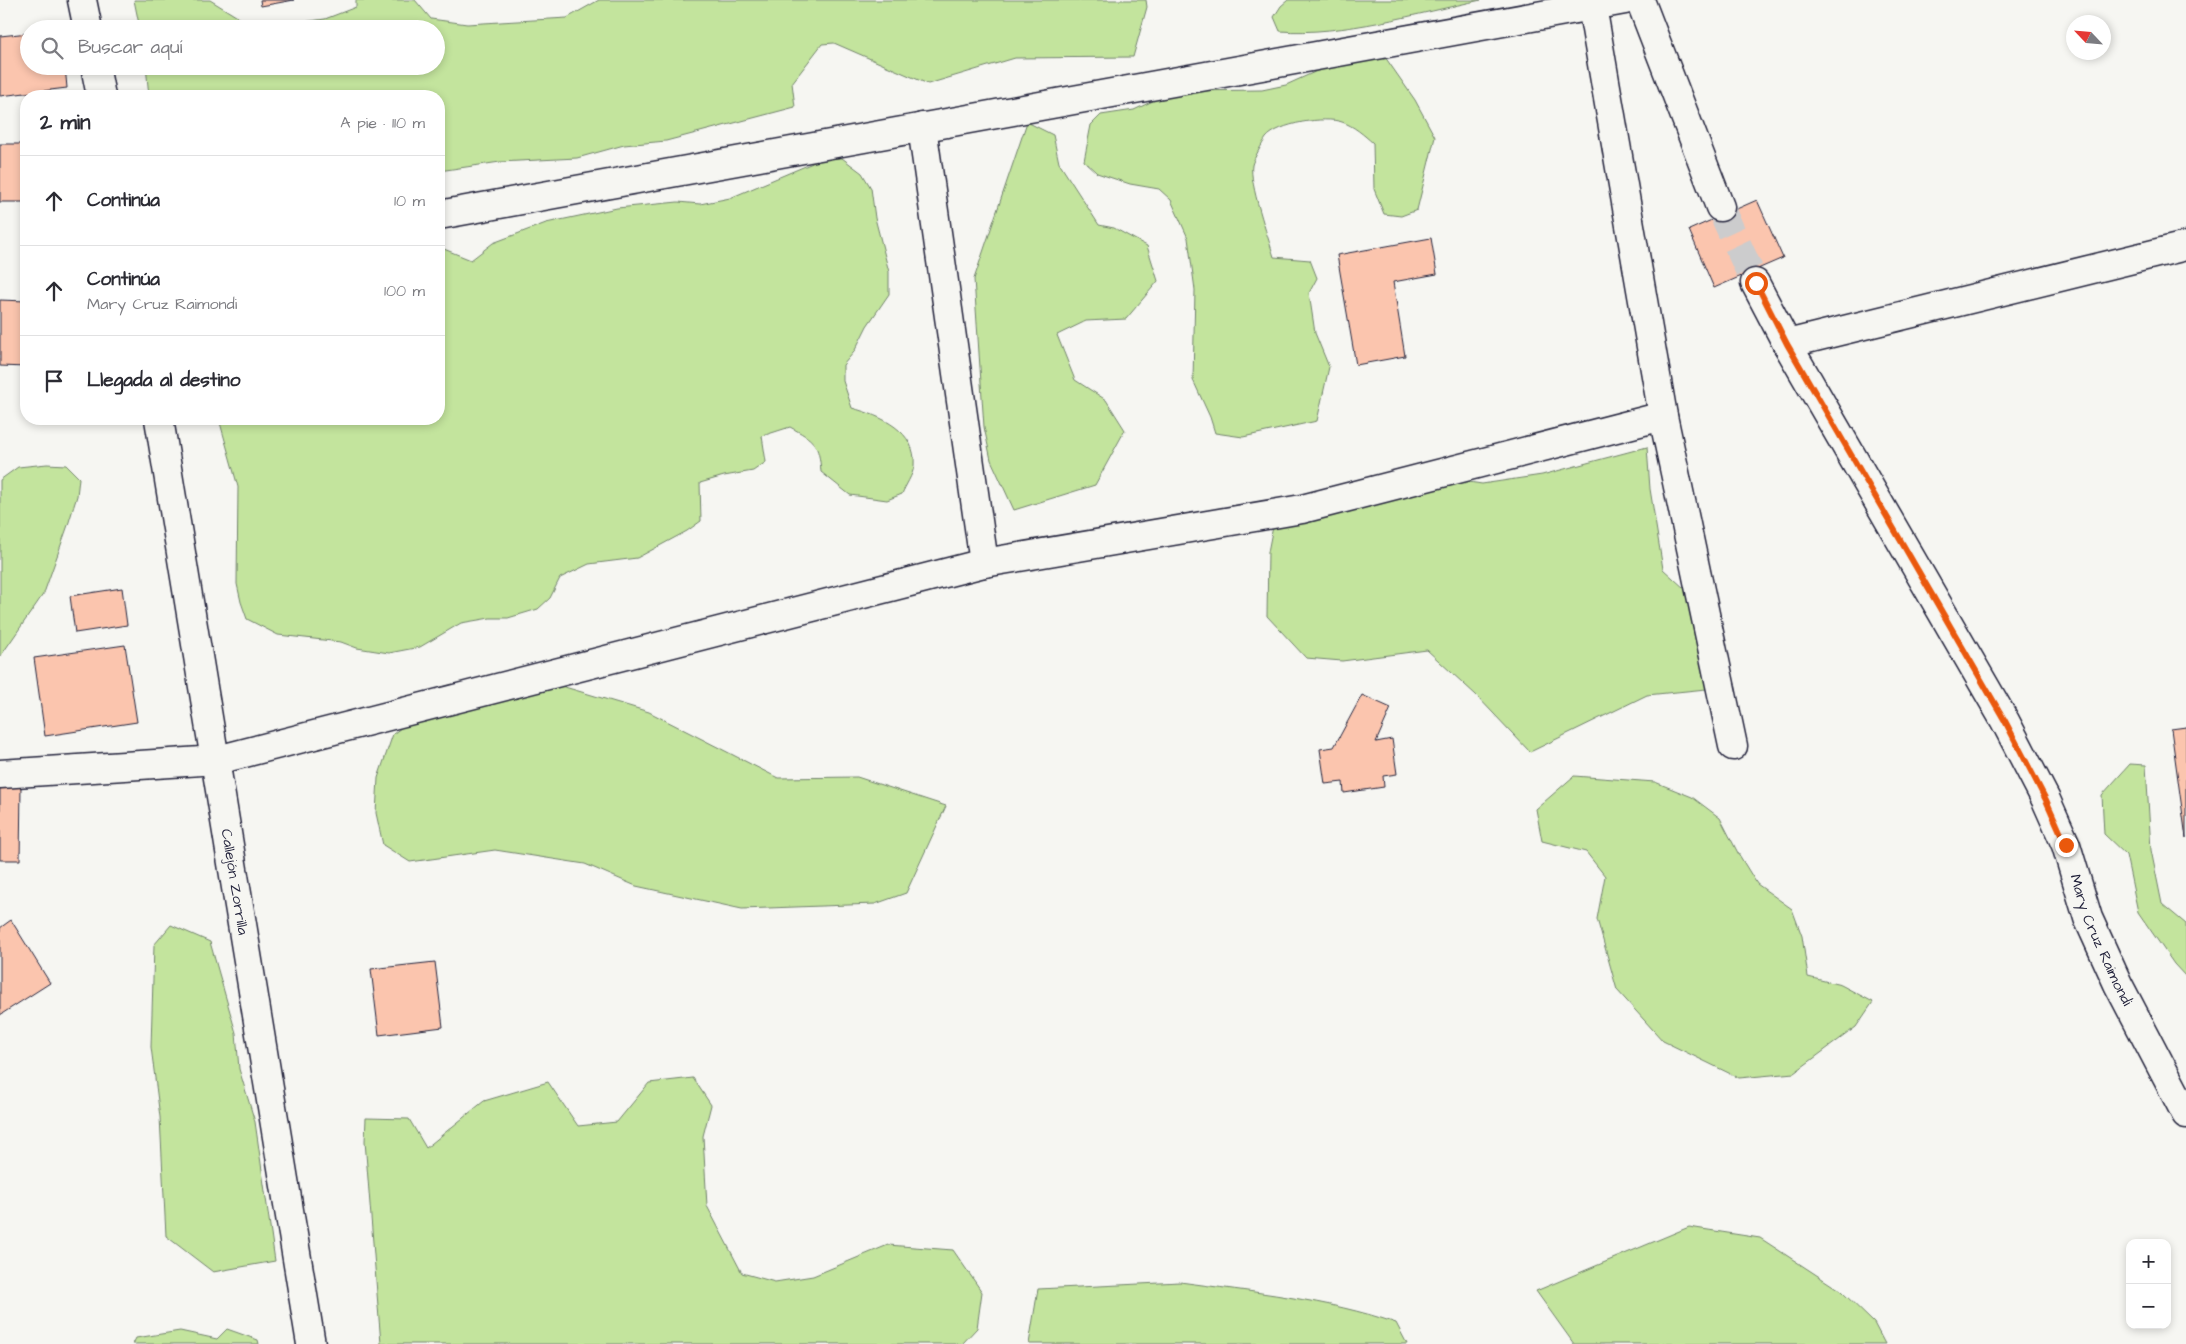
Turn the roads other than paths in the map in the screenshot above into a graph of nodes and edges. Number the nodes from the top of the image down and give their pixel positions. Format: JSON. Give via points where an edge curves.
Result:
{"nodes":[{"id":1,"x":82,"y":0,"type":"edge"},
{"id":2,"x":1625,"y":0,"type":"edge"},
{"id":3,"x":1640,"y":0,"type":"edge"},
{"id":4,"x":1592,"y":6,"type":"junction"},
{"id":5,"x":86,"y":20,"type":"edge"},
{"id":6,"x":97,"y":75,"type":"edge"},
{"id":7,"x":100,"y":90,"type":"edge"},
{"id":8,"x":922,"y":127,"type":"junction"},
{"id":9,"x":1720,"y":207,"type":"tunnel mouth"},
{"id":10,"x":445,"y":214,"type":"edge"},
{"id":11,"x":2186,"y":246,"type":"edge"},
{"id":12,"x":1756,"y":283,"type":"tunnel mouth"},
{"id":13,"x":1787,"y":344,"type":"junction"},
{"id":14,"x":1663,"y":416,"type":"junction"},
{"id":15,"x":161,"y":425,"type":"edge"},
{"id":16,"x":984,"y":563,"type":"junction"},
{"id":17,"x":1733,"y":746,"type":"dead end"},
{"id":18,"x":217,"y":760,"type":"junction"},
{"id":19,"x":0,"y":774,"type":"edge"},
{"id":20,"x":2186,"y":1114,"type":"edge"},
{"id":21,"x":311,"y":1344,"type":"edge"}],
"edges":[{"from":1,"to":5,"type":"street"},
{"from":2,"to":4,"type":"street"},
{"from":3,"to":9,"type":"street"},
{"from":4,"to":8,"type":"street"},
{"from":4,"to":14,"type":"street"},
{"from":6,"to":7,"type":"street"},
{"from":8,"to":10,"type":"street"},
{"from":8,"to":16,"type":"street"},
{"from":11,"to":13,"type":"street"},
{"from":12,"to":13,"type":"street","name":"Mary Cruz Raimondi"},
{"from":13,"to":20,"type":"street","name":"Mary Cruz Raimondi","via":[[2005,721],[2046,800],[2066,845],[2088,918],[2118,984]]},
{"from":14,"to":16,"type":"street","via":[[1302,510]]},
{"from":14,"to":17,"type":"street"},
{"from":15,"to":18,"type":"street","name":"Callejón Zorrilla"},
{"from":16,"to":18,"type":"street"},
{"from":18,"to":19,"type":"street"},
{"from":18,"to":21,"type":"street","name":"Callejón Zorrilla"}]}
